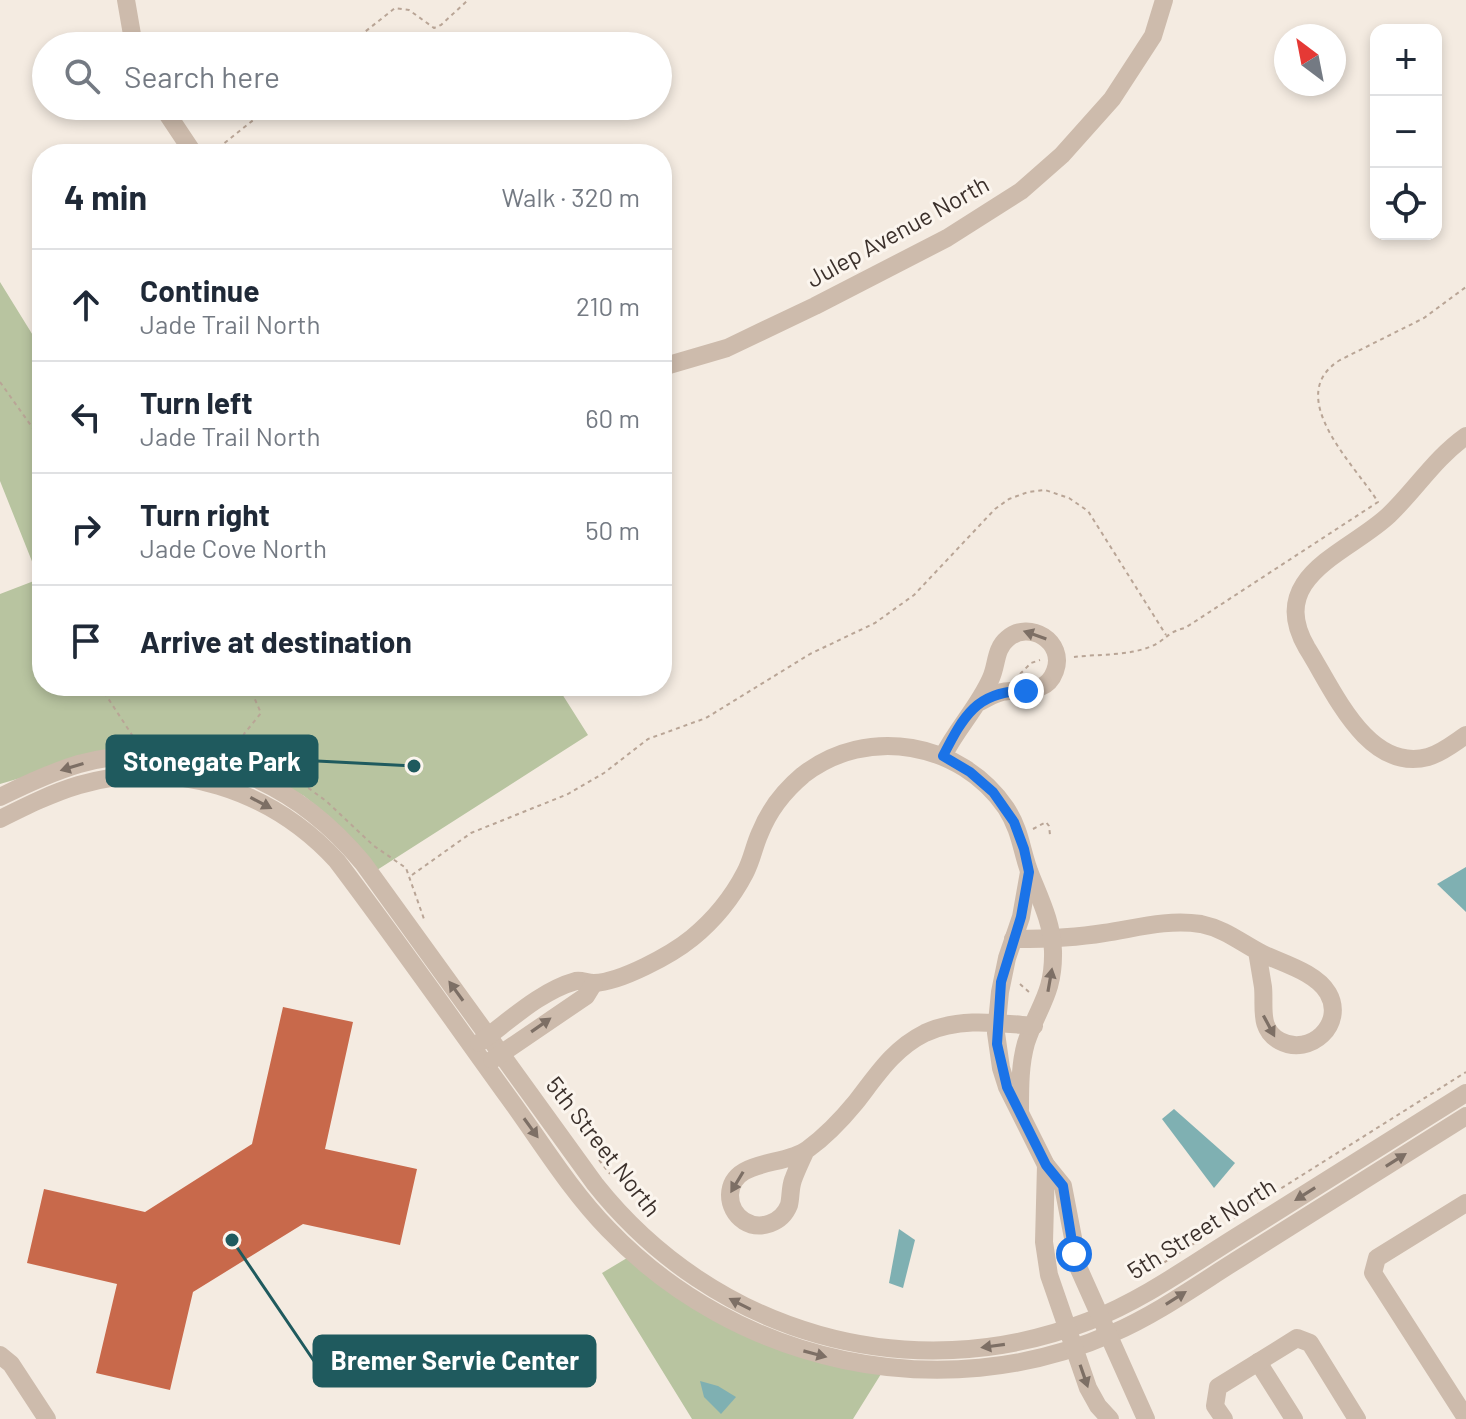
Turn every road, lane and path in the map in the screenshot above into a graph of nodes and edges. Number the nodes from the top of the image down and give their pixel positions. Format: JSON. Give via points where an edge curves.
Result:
{"nodes":[{"id":1,"x":126,"y":0,"type":"edge"},
{"id":2,"x":468,"y":0,"type":"edge"},
{"id":3,"x":1164,"y":0,"type":"edge"},
{"id":4,"x":132,"y":32,"type":"edge"},
{"id":5,"x":365,"y":32,"type":"edge"},
{"id":6,"x":171,"y":120,"type":"edge"},
{"id":7,"x":254,"y":120,"type":"edge"},
{"id":8,"x":187,"y":144,"type":"edge"},
{"id":9,"x":224,"y":144,"type":"edge"},
{"id":10,"x":1466,"y":287,"type":"edge"},
{"id":11,"x":672,"y":364,"type":"edge"},
{"id":12,"x":0,"y":382,"type":"edge"},
{"id":13,"x":32,"y":427,"type":"edge"},
{"id":14,"x":1466,"y":436,"type":"edge"},
{"id":15,"x":1166,"y":635,"type":"junction"},
{"id":16,"x":1065,"y":658,"type":"dead end"},
{"id":17,"x":1049,"y":659,"type":"dead end"},
{"id":18,"x":1020,"y":674,"type":"dead end"},
{"id":19,"x":107,"y":696,"type":"edge"},
{"id":20,"x":253,"y":696,"type":"edge"},
{"id":21,"x":980,"y":702,"type":"junction"},
{"id":22,"x":1466,"y":735,"type":"edge"},
{"id":23,"x":134,"y":738,"type":"dead end"},
{"id":24,"x":238,"y":752,"type":"dead end"},
{"id":25,"x":943,"y":756,"type":"junction"},
{"id":26,"x":0,"y":797,"type":"edge"},
{"id":27,"x":0,"y":819,"type":"edge"},
{"id":28,"x":1028,"y":832,"type":"dead end"},
{"id":29,"x":1050,"y":835,"type":"dead end"},
{"id":30,"x":1029,"y":872,"type":"junction"},
{"id":31,"x":411,"y":876,"type":"dead end"},
{"id":32,"x":1052,"y":938,"type":"junction"},
{"id":33,"x":1013,"y":939,"type":"junction"},
{"id":34,"x":1257,"y":951,"type":"junction"},
{"id":35,"x":1013,"y":979,"type":"dead end"},
{"id":36,"x":594,"y":983,"type":"junction"},
{"id":37,"x":1035,"y":996,"type":"dead end"},
{"id":38,"x":997,"y":1023,"type":"junction"},
{"id":39,"x":1034,"y":1026,"type":"junction"},
{"id":40,"x":488,"y":1036,"type":"junction"},
{"id":41,"x":472,"y":1047,"type":"junction"},
{"id":42,"x":501,"y":1054,"type":"junction"},
{"id":43,"x":485,"y":1065,"type":"junction"},
{"id":44,"x":1466,"y":1072,"type":"edge"},
{"id":45,"x":1466,"y":1093,"type":"edge"},
{"id":46,"x":1020,"y":1109,"type":"junction"},
{"id":47,"x":1466,"y":1116,"type":"edge"},
{"id":48,"x":805,"y":1152,"type":"junction"},
{"id":49,"x":594,"y":1154,"type":"dead end"},
{"id":50,"x":1046,"y":1165,"type":"junction"},
{"id":51,"x":613,"y":1179,"type":"dead end"},
{"id":52,"x":1466,"y":1203,"type":"edge"},
{"id":53,"x":1231,"y":1220,"type":"dead end"},
{"id":54,"x":1205,"y":1236,"type":"dead end"},
{"id":55,"x":1156,"y":1267,"type":"dead end"},
{"id":56,"x":1099,"y":1317,"type":"junction"},
{"id":57,"x":1068,"y":1328,"type":"junction"},
{"id":58,"x":1108,"y":1335,"type":"junction"},
{"id":59,"x":1075,"y":1348,"type":"junction"},
{"id":60,"x":0,"y":1355,"type":"edge"},
{"id":61,"x":1258,"y":1362,"type":"junction"},
{"id":62,"x":1466,"y":1418,"type":"edge"},
{"id":63,"x":47,"y":1419,"type":"edge"},
{"id":64,"x":1110,"y":1419,"type":"edge"},
{"id":65,"x":1146,"y":1419,"type":"edge"},
{"id":66,"x":1224,"y":1419,"type":"edge"},
{"id":67,"x":1294,"y":1419,"type":"edge"},
{"id":68,"x":1357,"y":1419,"type":"edge"}],
"edges":[{"from":1,"to":4,"type":"street"},
{"from":2,"to":5,"type":"path","via":[[434,28],[409,10],[395,8]]},
{"from":3,"to":11,"type":"street","name":"Julep Avenue North","via":[[1153,36],[1112,99],[1021,191],[947,238],[815,306],[727,348]]},
{"from":6,"to":8,"type":"street"},
{"from":7,"to":9,"type":"path"},
{"from":10,"to":15,"type":"path","via":[[1424,318],[1334,364],[1319,382],[1319,406],[1327,427],[1378,502],[1185,628]]},
{"from":12,"to":13,"type":"path"},
{"from":14,"to":22,"type":"street","via":[[1384,519],[1320,564],[1305,581],[1297,611],[1301,636],[1371,743],[1384,752],[1423,758]]},
{"from":15,"to":16,"type":"path","via":[[1142,649]]},
{"from":15,"to":31,"type":"path","via":[[1088,511],[1057,493],[1021,494],[995,509],[921,588],[875,623],[810,654],[706,718],[648,739],[568,794],[477,830]]},
{"from":17,"to":18,"type":"path","via":[[1034,661]]},
{"from":19,"to":23,"type":"path"},
{"from":20,"to":24,"type":"path","via":[[261,713]]},
{"from":21,"to":21,"type":"street","one_way":true,"via":[[1043,686],[1056,666],[1051,642],[1028,631],[1006,639]]},
{"from":21,"to":25,"type":"street"},
{"from":25,"to":30,"type":"street","via":[[979,778],[1004,806],[1019,832]]},
{"from":25,"to":36,"type":"street","via":[[876,746],[844,753],[811,770],[776,804],[738,886],[703,928],[656,961]]},
{"from":40,"to":26,"type":"street","name":"5th Street North","one_way":true,"via":[[349,847],[309,809],[254,777],[207,762],[132,755],[57,772]]},
{"from":27,"to":41,"type":"street","name":"5th Street North","one_way":true,"via":[[70,788],[127,775],[190,778],[249,796],[298,825],[337,861]]},
{"from":28,"to":29,"type":"path","via":[[1044,822]]},
{"from":30,"to":32,"type":"street"},
{"from":30,"to":33,"type":"street"},
{"from":32,"to":33,"type":"street"},
{"from":32,"to":34,"type":"street","via":[[1186,923],[1228,932]]},
{"from":39,"to":32,"type":"street","one_way":true,"via":[[1049,989]]},
{"from":33,"to":38,"type":"street"},
{"from":34,"to":34,"type":"street","one_way":true,"via":[[1266,1028],[1290,1045],[1317,1040],[1333,1015],[1327,991]]},
{"from":35,"to":37,"type":"path"},
{"from":36,"to":40,"type":"street","via":[[578,980],[559,989]]},
{"from":42,"to":36,"type":"street","one_way":true,"via":[[586,996]]},
{"from":38,"to":39,"type":"street"},
{"from":38,"to":46,"type":"street","via":[[1003,1078]]},
{"from":38,"to":48,"type":"street","via":[[946,1026],[906,1044]]},
{"from":39,"to":46,"type":"street","via":[[1023,1060]]},
{"from":40,"to":41,"type":"street"},
{"from":40,"to":42,"type":"street","name":"5th Street North"},
{"from":41,"to":43,"type":"street","name":"5th Street North"},
{"from":42,"to":43,"type":"street"},
{"from":57,"to":42,"type":"street","name":"5th Street North","one_way":true,"via":[[996,1346],[917,1351],[829,1338],[749,1309],[691,1276],[626,1221]]},
{"from":43,"to":59,"type":"street","name":"5th Street North","one_way":true,"via":[[614,1236],[672,1286],[741,1326],[814,1354],[903,1370],[986,1368]]},
{"from":44,"to":53,"type":"path"},
{"from":45,"to":56,"type":"street","name":"5th Street North","one_way":true,"via":[[1151,1290]]},
{"from":46,"to":50,"type":"street"},
{"from":58,"to":47,"type":"street","name":"5th Street North","one_way":true,"via":[[1168,1303]]},
{"from":48,"to":48,"type":"street","one_way":true,"via":[[738,1175],[730,1197],[738,1216],[758,1225],[779,1219]]},
{"from":49,"to":51,"type":"path"},
{"from":50,"to":56,"type":"street","via":[[1063,1186],[1077,1262]]},
{"from":50,"to":57,"type":"street","via":[[1046,1259]]},
{"from":52,"to":62,"type":"street","via":[[1377,1258],[1373,1273]]},
{"from":54,"to":55,"type":"path"},
{"from":56,"to":57,"type":"street","name":"5th Street North"},
{"from":56,"to":58,"type":"street"},
{"from":57,"to":59,"type":"street"},
{"from":58,"to":59,"type":"street","name":"5th Street North"},
{"from":58,"to":65,"type":"street"},
{"from":59,"to":64,"type":"street","one_way":true,"via":[[1091,1394]]},
{"from":60,"to":63,"type":"street"},
{"from":61,"to":66,"type":"street","via":[[1218,1387],[1215,1406]]},
{"from":61,"to":67,"type":"street"},
{"from":61,"to":68,"type":"street","via":[[1297,1338],[1310,1343]]}]}
